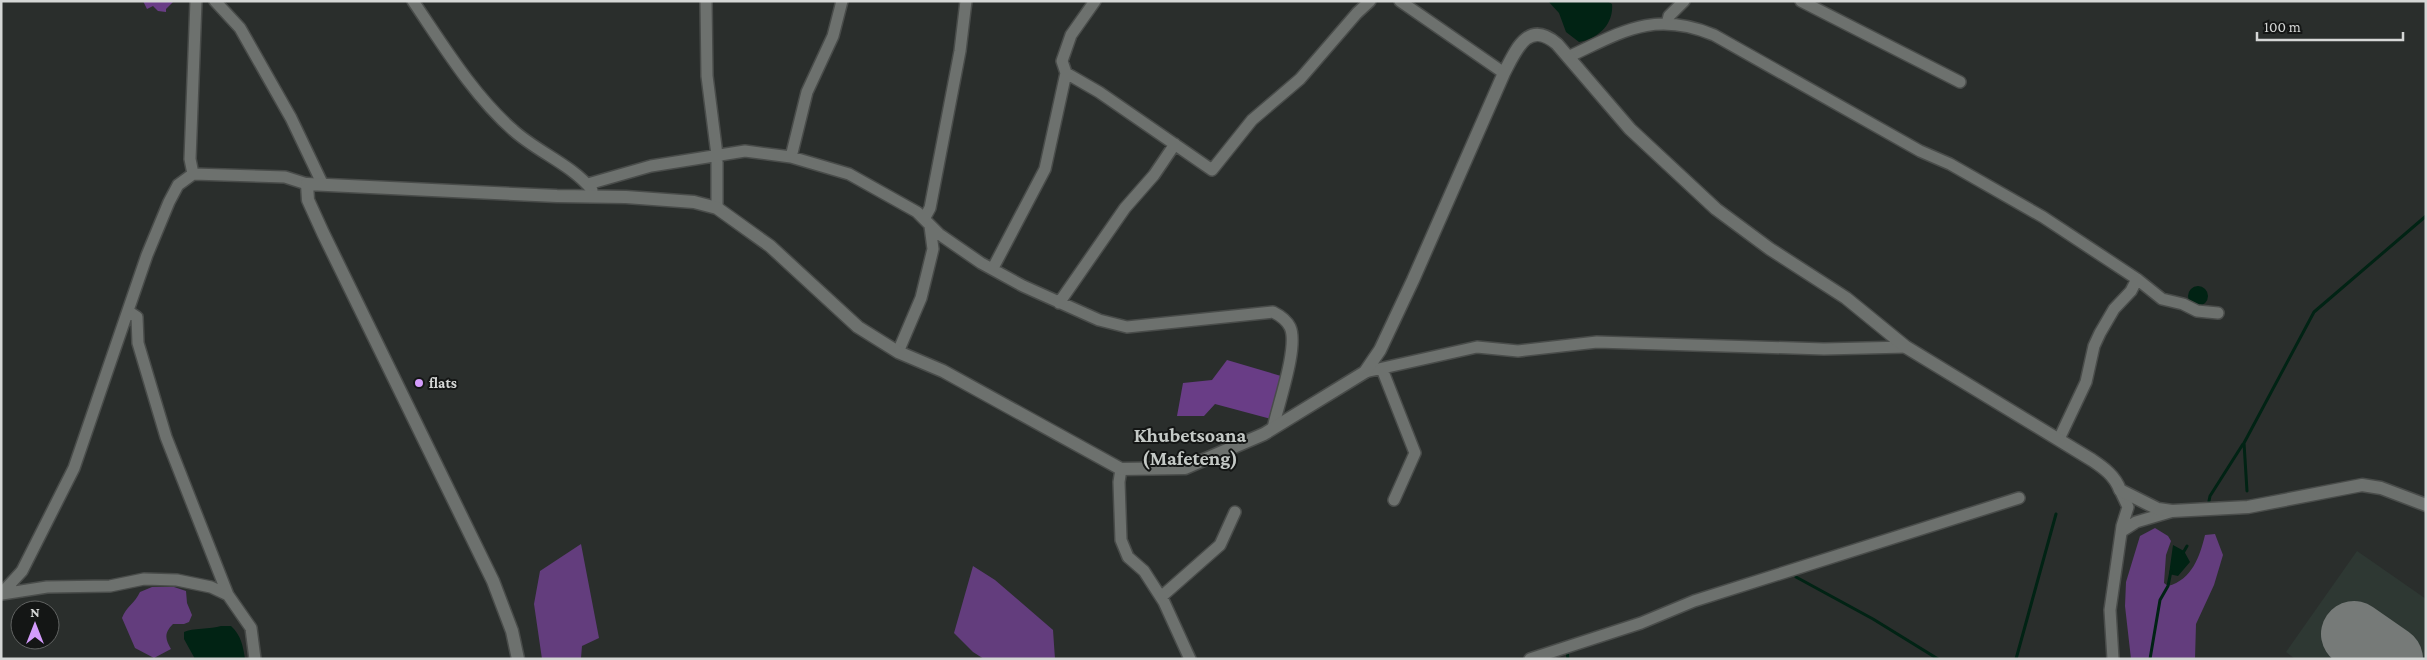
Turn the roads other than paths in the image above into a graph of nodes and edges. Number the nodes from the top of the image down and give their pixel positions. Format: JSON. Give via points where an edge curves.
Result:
{"nodes":[{"id":1,"x":196,"y":1,"type":"edge"},
{"id":2,"x":214,"y":1,"type":"edge"},
{"id":3,"x":412,"y":1,"type":"edge"},
{"id":4,"x":706,"y":1,"type":"edge"},
{"id":5,"x":842,"y":1,"type":"edge"},
{"id":6,"x":966,"y":1,"type":"edge"},
{"id":7,"x":1095,"y":1,"type":"edge"},
{"id":8,"x":1370,"y":1,"type":"edge"},
{"id":9,"x":1400,"y":1,"type":"edge"},
{"id":10,"x":1684,"y":1,"type":"edge"},
{"id":11,"x":1801,"y":1,"type":"edge"},
{"id":12,"x":1667,"y":24,"type":"junction"},
{"id":13,"x":1568,"y":57,"type":"junction"},
{"id":14,"x":1066,"y":73,"type":"junction"},
{"id":15,"x":1504,"y":73,"type":"junction"},
{"id":16,"x":1960,"y":82,"type":"dead end"},
{"id":17,"x":1175,"y":144,"type":"junction"},
{"id":18,"x":716,"y":155,"type":"junction"},
{"id":19,"x":791,"y":156,"type":"junction"},
{"id":20,"x":193,"y":174,"type":"junction"},
{"id":21,"x":322,"y":183,"type":"junction"},
{"id":22,"x":308,"y":184,"type":"junction"},
{"id":23,"x":588,"y":184,"type":"junction"},
{"id":24,"x":598,"y":196,"type":"junction"},
{"id":25,"x":717,"y":208,"type":"junction"},
{"id":26,"x":927,"y":222,"type":"junction"},
{"id":27,"x":993,"y":268,"type":"junction"},
{"id":28,"x":2138,"y":279,"type":"junction"},
{"id":29,"x":1059,"y":303,"type":"junction"},
{"id":30,"x":128,"y":311,"type":"junction"},
{"id":31,"x":2218,"y":313,"type":"dead end"},
{"id":32,"x":1906,"y":347,"type":"junction"},
{"id":33,"x":898,"y":352,"type":"junction"},
{"id":34,"x":1382,"y":369,"type":"junction"},
{"id":35,"x":1364,"y":372,"type":"junction"},
{"id":36,"x":1273,"y":428,"type":"junction"},
{"id":37,"x":2059,"y":439,"type":"junction"},
{"id":38,"x":1121,"y":469,"type":"junction"},
{"id":39,"x":2018,"y":498,"type":"dead end"},
{"id":40,"x":1394,"y":500,"type":"dead end"},
{"id":41,"x":2426,"y":505,"type":"edge"},
{"id":42,"x":2135,"y":506,"type":"junction"},
{"id":43,"x":2172,"y":511,"type":"junction"},
{"id":44,"x":1235,"y":512,"type":"dead end"},
{"id":45,"x":2141,"y":520,"type":"junction"},
{"id":46,"x":2122,"y":531,"type":"junction"},
{"id":47,"x":2,"y":594,"type":"edge"},
{"id":48,"x":228,"y":595,"type":"junction"},
{"id":49,"x":1161,"y":597,"type":"junction"},
{"id":50,"x":255,"y":659,"type":"edge"},
{"id":51,"x":518,"y":659,"type":"edge"},
{"id":52,"x":1190,"y":659,"type":"edge"},
{"id":53,"x":1530,"y":659,"type":"edge"},
{"id":54,"x":2114,"y":659,"type":"edge"}],
"edges":[{"from":1,"to":20,"type":"street","via":[[190,160]]},
{"from":2,"to":21,"type":"street","via":[[240,28],[291,118]]},
{"from":3,"to":23,"type":"street","via":[[484,100],[514,131]]},
{"from":4,"to":18,"type":"street","via":[[709,102]]},
{"from":5,"to":19,"type":"street","via":[[833,36],[807,92]]},
{"from":6,"to":26,"type":"street","via":[[960,50]]},
{"from":7,"to":14,"type":"street","via":[[1071,36],[1062,61]]},
{"from":8,"to":17,"type":"street","via":[[1300,79],[1252,120],[1212,170]]},
{"from":9,"to":15,"type":"street"},
{"from":10,"to":12,"type":"street","via":[[1669,16]]},
{"from":11,"to":16,"type":"street"},
{"from":12,"to":13,"type":"street","via":[[1631,27]]},
{"from":12,"to":28,"type":"street","via":[[1692,26],[1721,39],[2043,217]]},
{"from":13,"to":15,"type":"street","via":[[1548,36],[1538,34],[1520,44]]},
{"from":13,"to":32,"type":"street","via":[[1630,128],[1716,209],[1770,249],[1846,298]]},
{"from":14,"to":17,"type":"street"},
{"from":14,"to":27,"type":"street","via":[[1045,169]]},
{"from":15,"to":35,"type":"street","via":[[1413,280],[1380,350]]},
{"from":17,"to":29,"type":"street","via":[[1125,208]]},
{"from":18,"to":19,"type":"street","via":[[745,151]]},
{"from":18,"to":23,"type":"street","via":[[651,166]]},
{"from":18,"to":25,"type":"street"},
{"from":19,"to":26,"type":"street","via":[[849,174],[918,212]]},
{"from":20,"to":22,"type":"street","via":[[285,178]]},
{"from":20,"to":30,"type":"street","via":[[178,185],[169,202]]},
{"from":21,"to":22,"type":"street"},
{"from":21,"to":24,"type":"street"},
{"from":22,"to":51,"type":"street","via":[[308,200],[323,233],[493,581],[512,631]]},
{"from":23,"to":24,"type":"street"},
{"from":24,"to":25,"type":"street","via":[[694,202]]},
{"from":25,"to":33,"type":"street","via":[[770,246],[858,327]]},
{"from":26,"to":27,"type":"street","via":[[981,263]]},
{"from":26,"to":33,"type":"street","via":[[933,249],[921,298]]},
{"from":27,"to":29,"type":"street"},
{"from":28,"to":31,"type":"street","via":[[2162,299],[2198,311]]},
{"from":28,"to":37,"type":"street","via":[[2100,333],[2086,382]]},
{"from":29,"to":36,"type":"street","via":[[1099,320],[1127,326],[1262,312],[1279,315],[1290,326],[1293,342]]},
{"from":30,"to":47,"type":"street","via":[[74,468],[22,571]]},
{"from":30,"to":48,"type":"street","via":[[137,317],[138,343],[166,437]]},
{"from":32,"to":34,"type":"street","via":[[1824,349],[1597,342],[1518,351],[1477,347]]},
{"from":32,"to":37,"type":"street"},
{"from":33,"to":38,"type":"street","via":[[944,371]]},
{"from":34,"to":35,"type":"street"},
{"from":34,"to":40,"type":"street","via":[[1415,454]]},
{"from":35,"to":36,"type":"street"},
{"from":36,"to":38,"type":"street","via":[[1185,468]]},
{"from":37,"to":42,"type":"street","via":[[2106,470]]},
{"from":38,"to":49,"type":"street","via":[[1121,540],[1128,557],[1144,571]]},
{"from":39,"to":53,"type":"street","via":[[1694,601],[1641,623]]},
{"from":41,"to":43,"type":"street","via":[[2381,488],[2362,485],[2248,507]]},
{"from":42,"to":43,"type":"street"},
{"from":42,"to":45,"type":"street","via":[[2130,518]]},
{"from":42,"to":45,"type":"street","via":[[2150,509]]},
{"from":42,"to":46,"type":"street"},
{"from":43,"to":45,"type":"street"},
{"from":44,"to":49,"type":"street","via":[[1220,545]]},
{"from":45,"to":46,"type":"street"},
{"from":46,"to":54,"type":"street","via":[[2110,610]]},
{"from":47,"to":48,"type":"street","via":[[47,587],[110,586],[144,579],[177,580],[212,587]]},
{"from":48,"to":50,"type":"street","via":[[251,628]]},
{"from":49,"to":52,"type":"street"}]}
